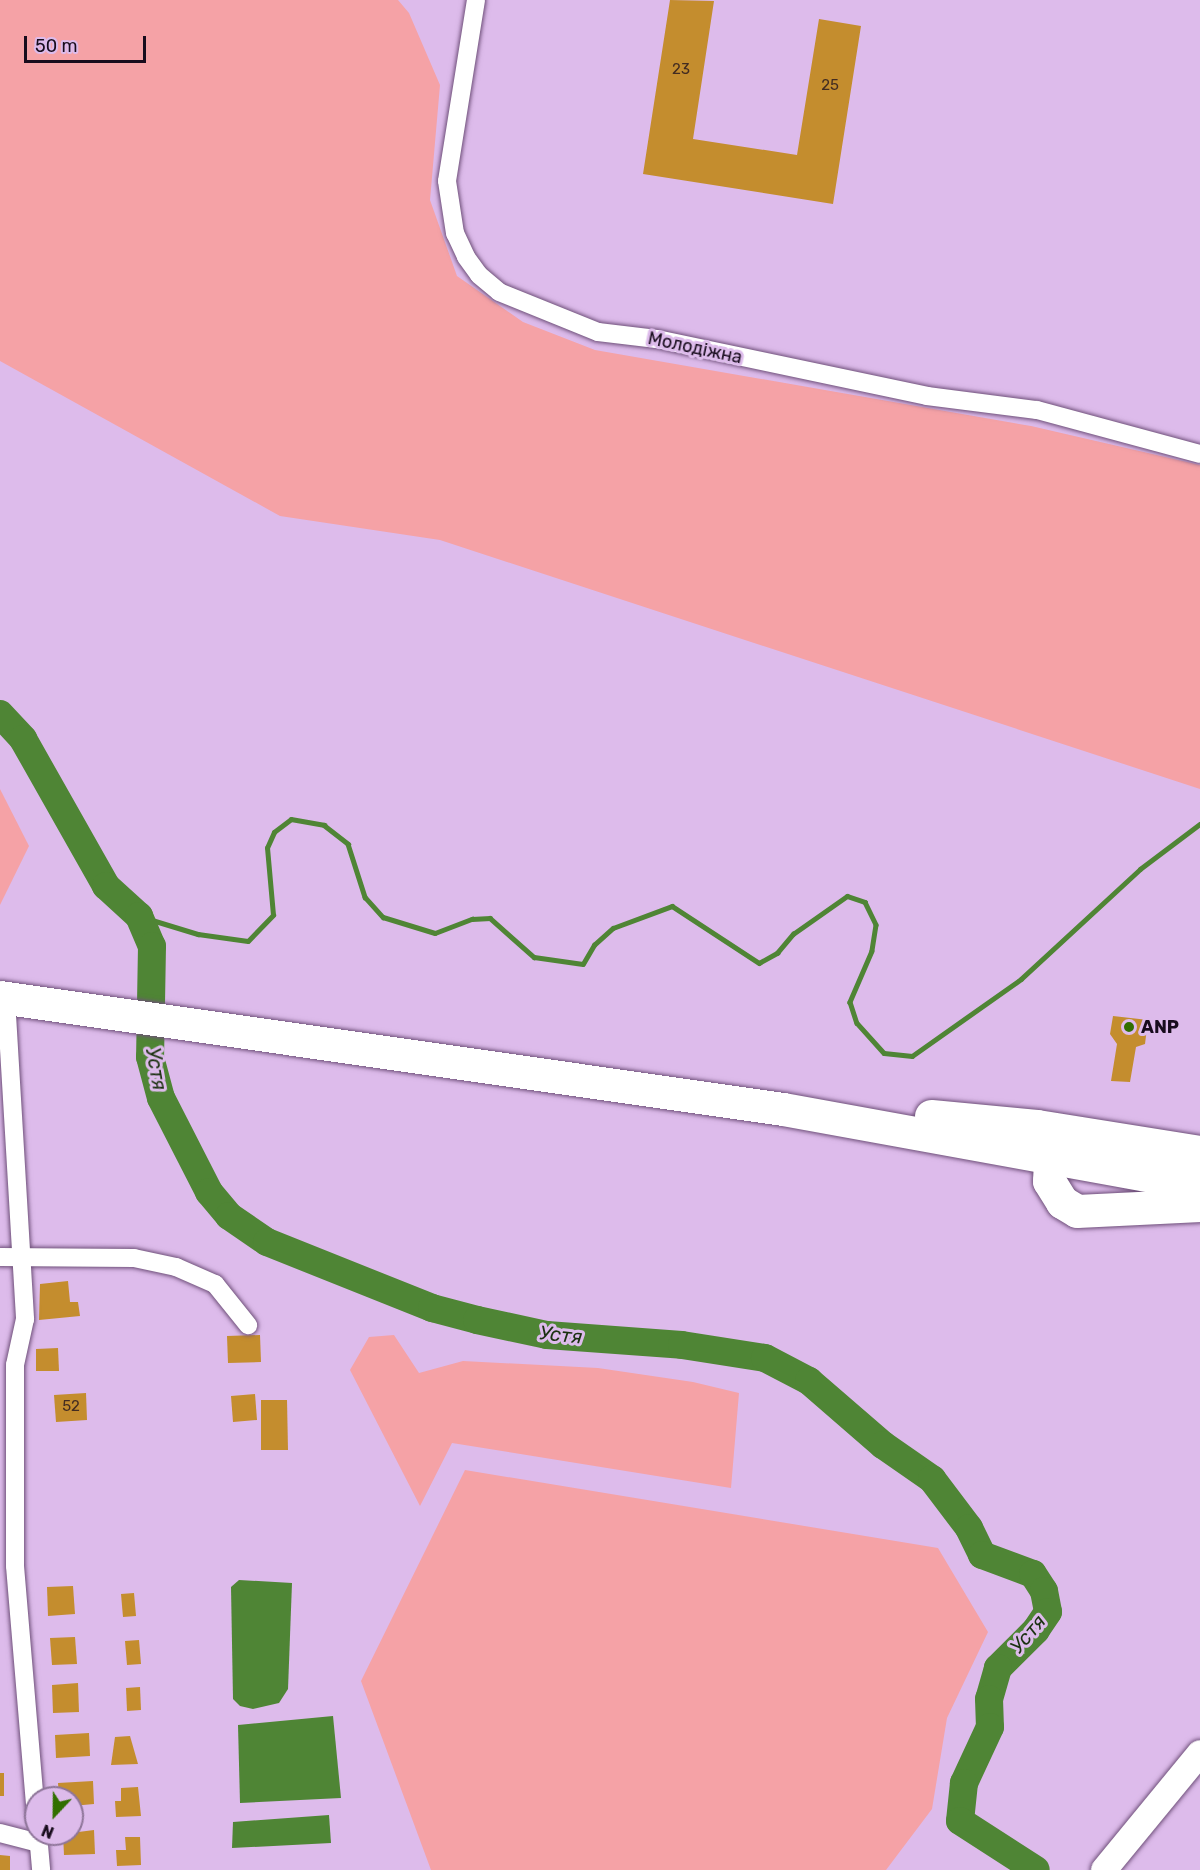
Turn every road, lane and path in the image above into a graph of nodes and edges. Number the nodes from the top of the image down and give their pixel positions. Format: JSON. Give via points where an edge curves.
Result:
{"nodes":[{"id":1,"x":476,"y":0,"type":"edge"},
{"id":2,"x":1200,"y":454,"type":"edge"},
{"id":3,"x":3,"y":997,"type":"edge"},
{"id":4,"x":783,"y":1109,"type":"junction"},
{"id":5,"x":1070,"y":1131,"type":"junction"},
{"id":6,"x":1200,"y":1152,"type":"edge"},
{"id":7,"x":1052,"y":1158,"type":"junction"},
{"id":8,"x":1200,"y":1185,"type":"edge"},
{"id":9,"x":1200,"y":1205,"type":"edge"},
{"id":10,"x":0,"y":1257,"type":"edge"},
{"id":11,"x":22,"y":1257,"type":"junction"},
{"id":12,"x":248,"y":1325,"type":"dead end"},
{"id":13,"x":7,"y":1565,"type":"edge"},
{"id":14,"x":1200,"y":1753,"type":"edge"},
{"id":15,"x":32,"y":1786,"type":"edge"},
{"id":16,"x":0,"y":1833,"type":"edge"},
{"id":17,"x":24,"y":1837,"type":"edge"},
{"id":18,"x":39,"y":1846,"type":"edge"},
{"id":19,"x":41,"y":1870,"type":"edge"},
{"id":20,"x":1104,"y":1870,"type":"edge"}],
"edges":[{"from":1,"to":2,"type":"street","name":"Молодіжна","via":[[447,181],[455,233],[466,257],[478,275],[499,292],[598,332],[657,339],[927,396],[1038,410]]},
{"from":3,"to":4,"type":"highway"},
{"from":3,"to":11,"type":"street"},
{"from":4,"to":5,"type":"highway","via":[[917,1115]]},
{"from":4,"to":7,"type":"highway"},
{"from":5,"to":6,"type":"highway"},
{"from":5,"to":7,"type":"highway"},
{"from":7,"to":8,"type":"highway"},
{"from":7,"to":9,"type":"highway","via":[[1049,1181],[1062,1203],[1077,1211]]},
{"from":10,"to":11,"type":"street"},
{"from":11,"to":12,"type":"street","via":[[134,1258],[176,1267],[215,1284]]},
{"from":11,"to":13,"type":"street","via":[[25,1319],[15,1365]]},
{"from":13,"to":15,"type":"street"},
{"from":14,"to":20,"type":"main road"},
{"from":16,"to":17,"type":"street"},
{"from":18,"to":19,"type":"street"}]}
